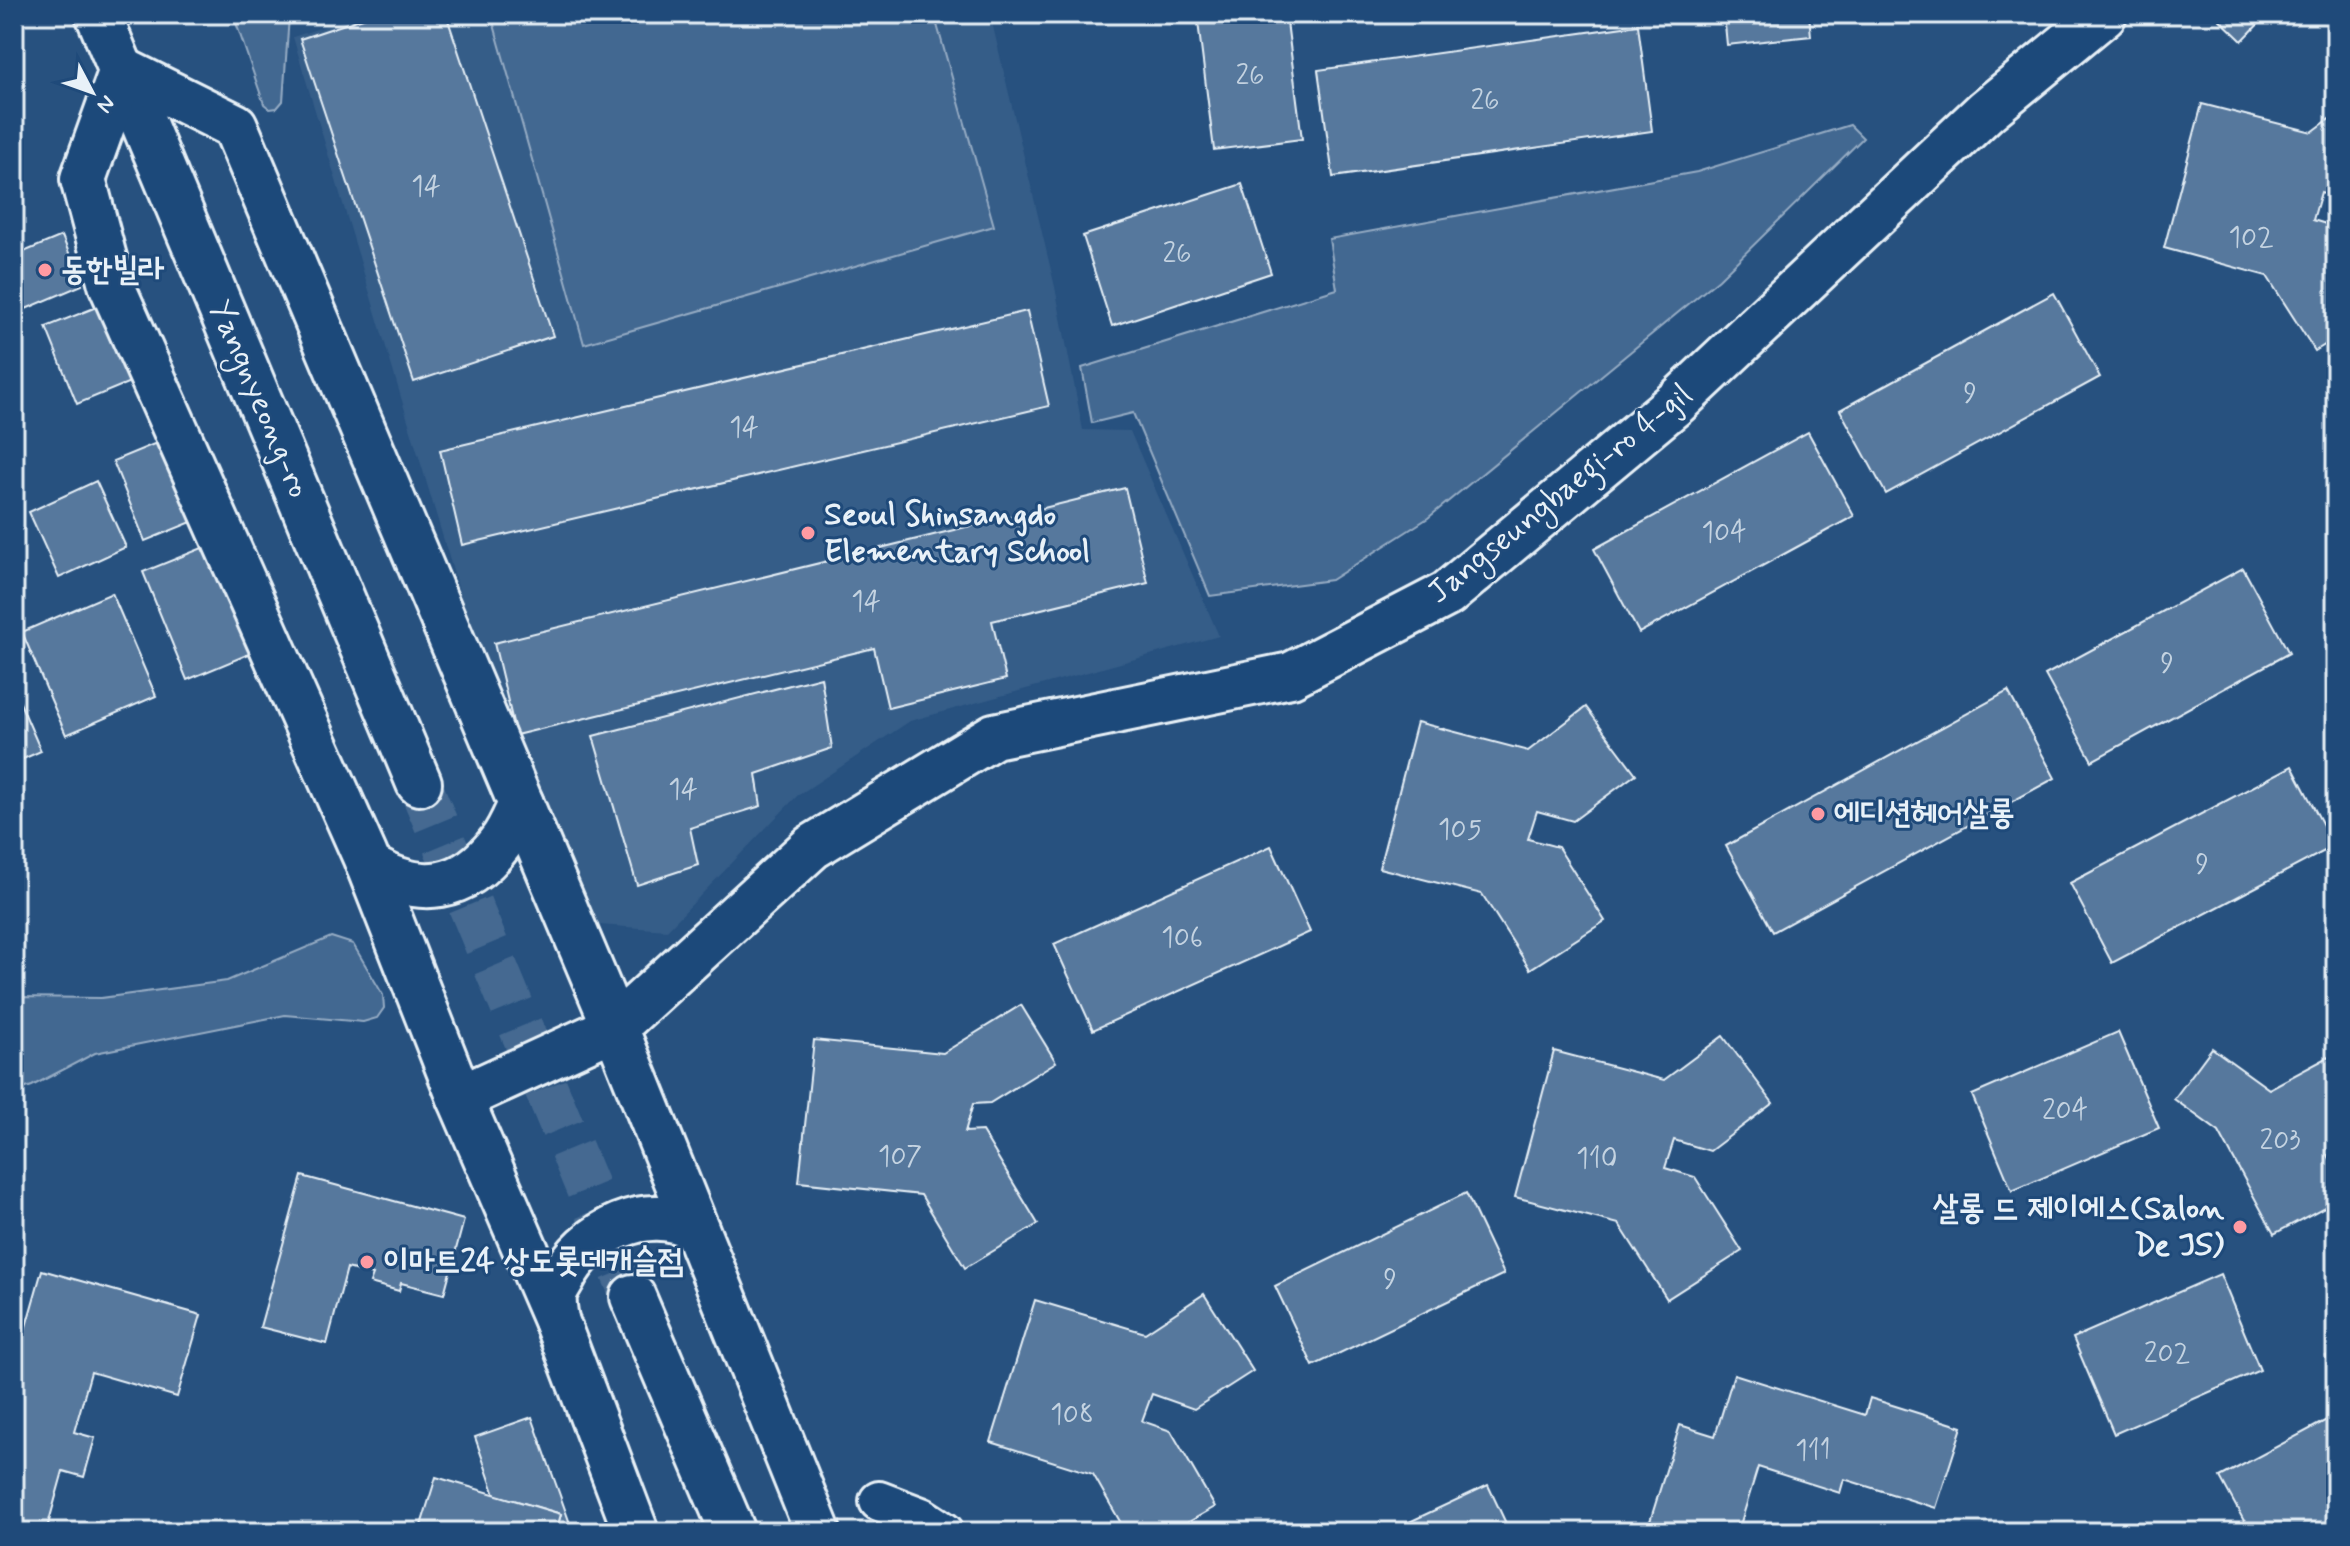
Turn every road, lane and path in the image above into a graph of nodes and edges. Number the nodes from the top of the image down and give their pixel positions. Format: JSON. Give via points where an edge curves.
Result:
{"nodes":[{"id":1,"x":98,"y":14,"type":"edge"},
{"id":2,"x":2104,"y":14,"type":"edge"},
{"id":3,"x":122,"y":70,"type":"junction"},
{"id":4,"x":419,"y":783,"type":"tunnel mouth"},
{"id":5,"x":521,"y":804,"type":"junction"},
{"id":6,"x":369,"y":866,"type":"junction"},
{"id":7,"x":615,"y":1027,"type":"junction"},
{"id":8,"x":460,"y":1098,"type":"junction"},
{"id":9,"x":696,"y":1229,"type":"junction"},
{"id":10,"x":633,"y":1297,"type":"tunnel mouth"},
{"id":11,"x":556,"y":1320,"type":"junction"},
{"id":12,"x":879,"y":1501,"type":"dead end"},
{"id":13,"x":636,"y":1532,"type":"edge"},
{"id":14,"x":733,"y":1532,"type":"edge"},
{"id":15,"x":818,"y":1532,"type":"edge"},
{"id":16,"x":944,"y":1532,"type":"edge"}],
"edges":[{"from":1,"to":3,"type":"main road","name":"Yangnyeong-ro"},
{"from":2,"to":7,"type":"main road","name":"Jangseungbaegi-ro 4-gil","via":[[1986,111],[1677,402],[1447,594],[1291,675],[994,736],[812,847]]},
{"from":3,"to":4,"type":"main road","name":"Yangnyeong-ro"},
{"from":3,"to":5,"type":"main road","via":[[235,126]]},
{"from":3,"to":6,"type":"main road","via":[[83,179],[111,284]]},
{"from":5,"to":6,"type":"main road","via":[[502,841],[482,863],[452,882],[421,886],[390,879]]},
{"from":5,"to":7,"type":"main road"},
{"from":6,"to":8,"type":"main road"},
{"from":7,"to":8,"type":"main road","name":"Jangseungbaegi-ro 4-gil"},
{"from":7,"to":9,"type":"main road"},
{"from":8,"to":11,"type":"main road"},
{"from":9,"to":11,"type":"main road","via":[[663,1216],[627,1222],[596,1237],[571,1260],[559,1283],[554,1295]]},
{"from":9,"to":15,"type":"main road"},
{"from":10,"to":14,"type":"main road"},
{"from":11,"to":13,"type":"main road"},
{"from":12,"to":16,"type":"street"}]}
